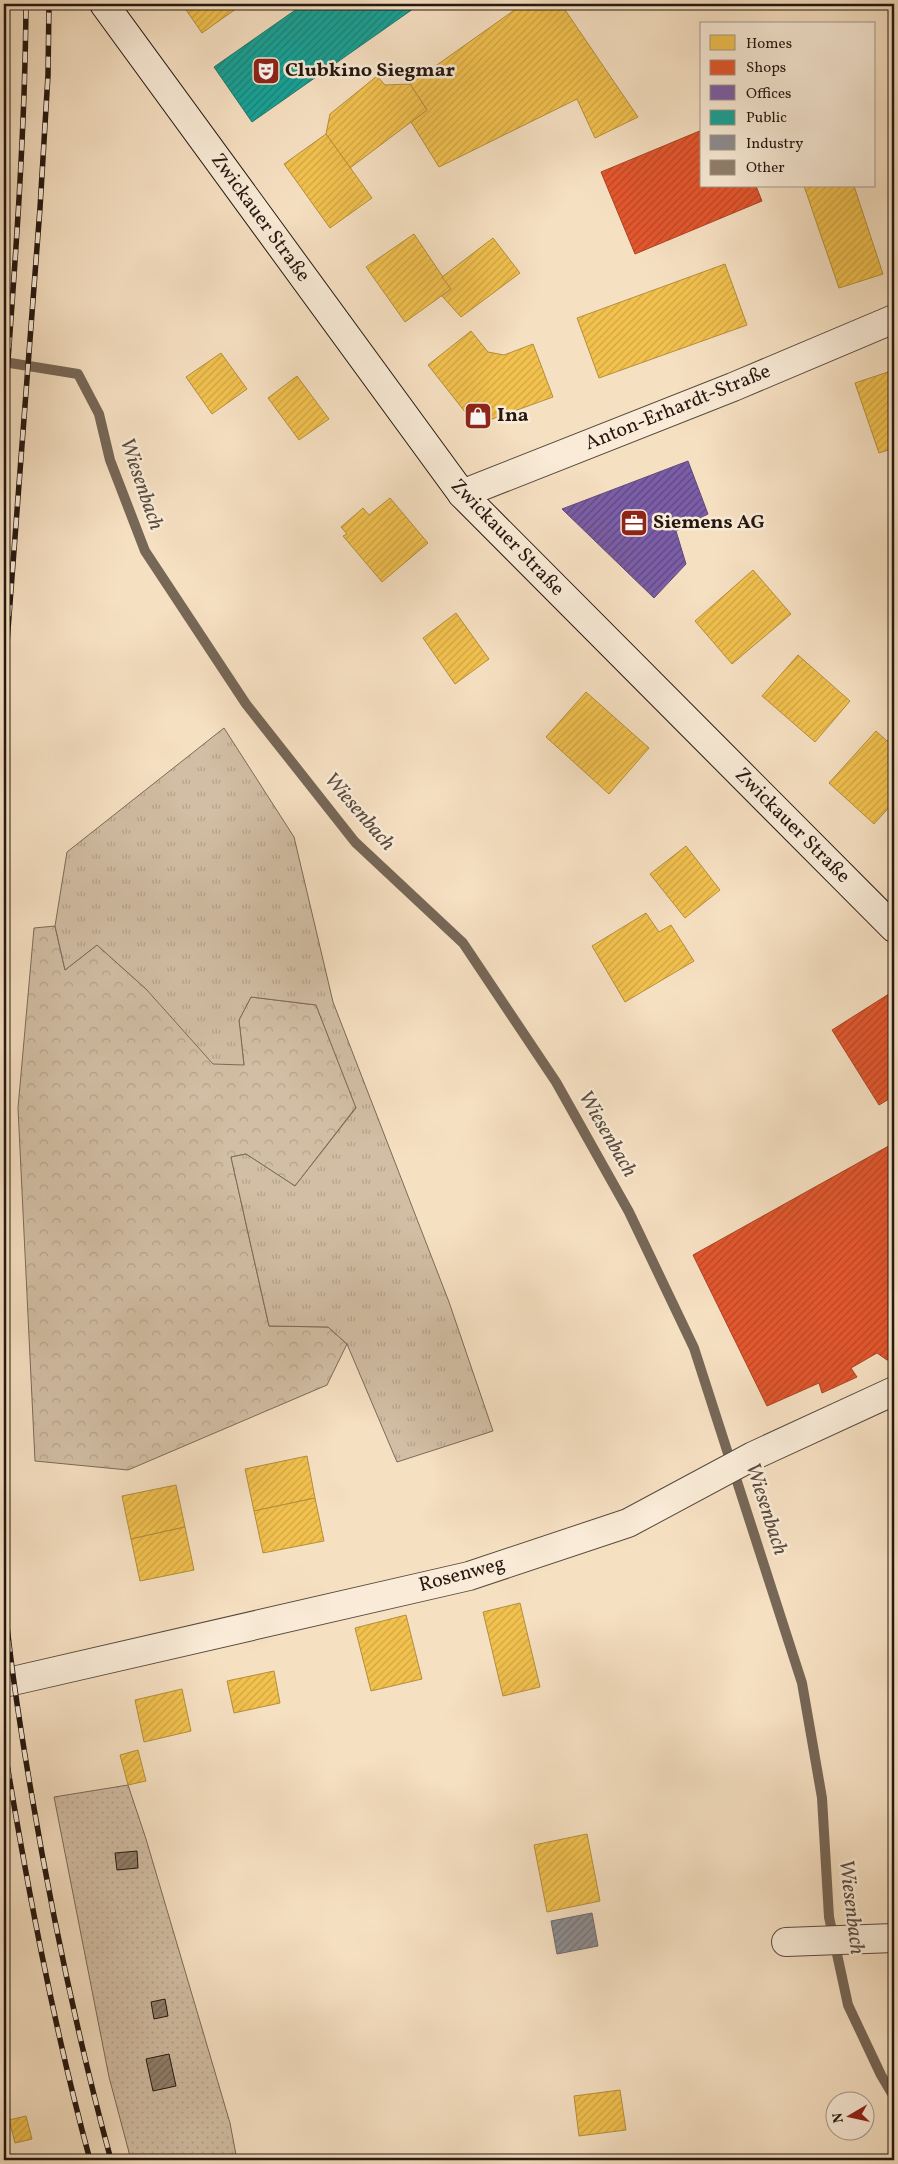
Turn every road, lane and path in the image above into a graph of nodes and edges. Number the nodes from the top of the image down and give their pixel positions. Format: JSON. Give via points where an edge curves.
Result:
{"nodes":[{"id":1,"x":104,"y":4,"type":"edge"},
{"id":2,"x":894,"y":319,"type":"edge"},
{"id":3,"x":462,"y":494,"type":"junction"},
{"id":4,"x":894,"y":928,"type":"edge"},
{"id":5,"x":894,"y":1391,"type":"edge"},
{"id":6,"x":4,"y":1683,"type":"edge"},
{"id":7,"x":883,"y":1938,"type":"edge"},
{"id":8,"x":796,"y":1941,"type":"dead end"}],
"edges":[{"from":1,"to":3,"type":"street","name":"Zwickauer Straße"},
{"from":2,"to":3,"type":"street","name":"Anton-Erhardt-Straße","via":[[733,387]]},
{"from":3,"to":4,"type":"street","name":"Zwickauer Straße"},
{"from":5,"to":6,"type":"street","name":"Rosenweg","via":[[752,1456],[628,1523],[469,1576]]},
{"from":7,"to":8,"type":"street"}]}
